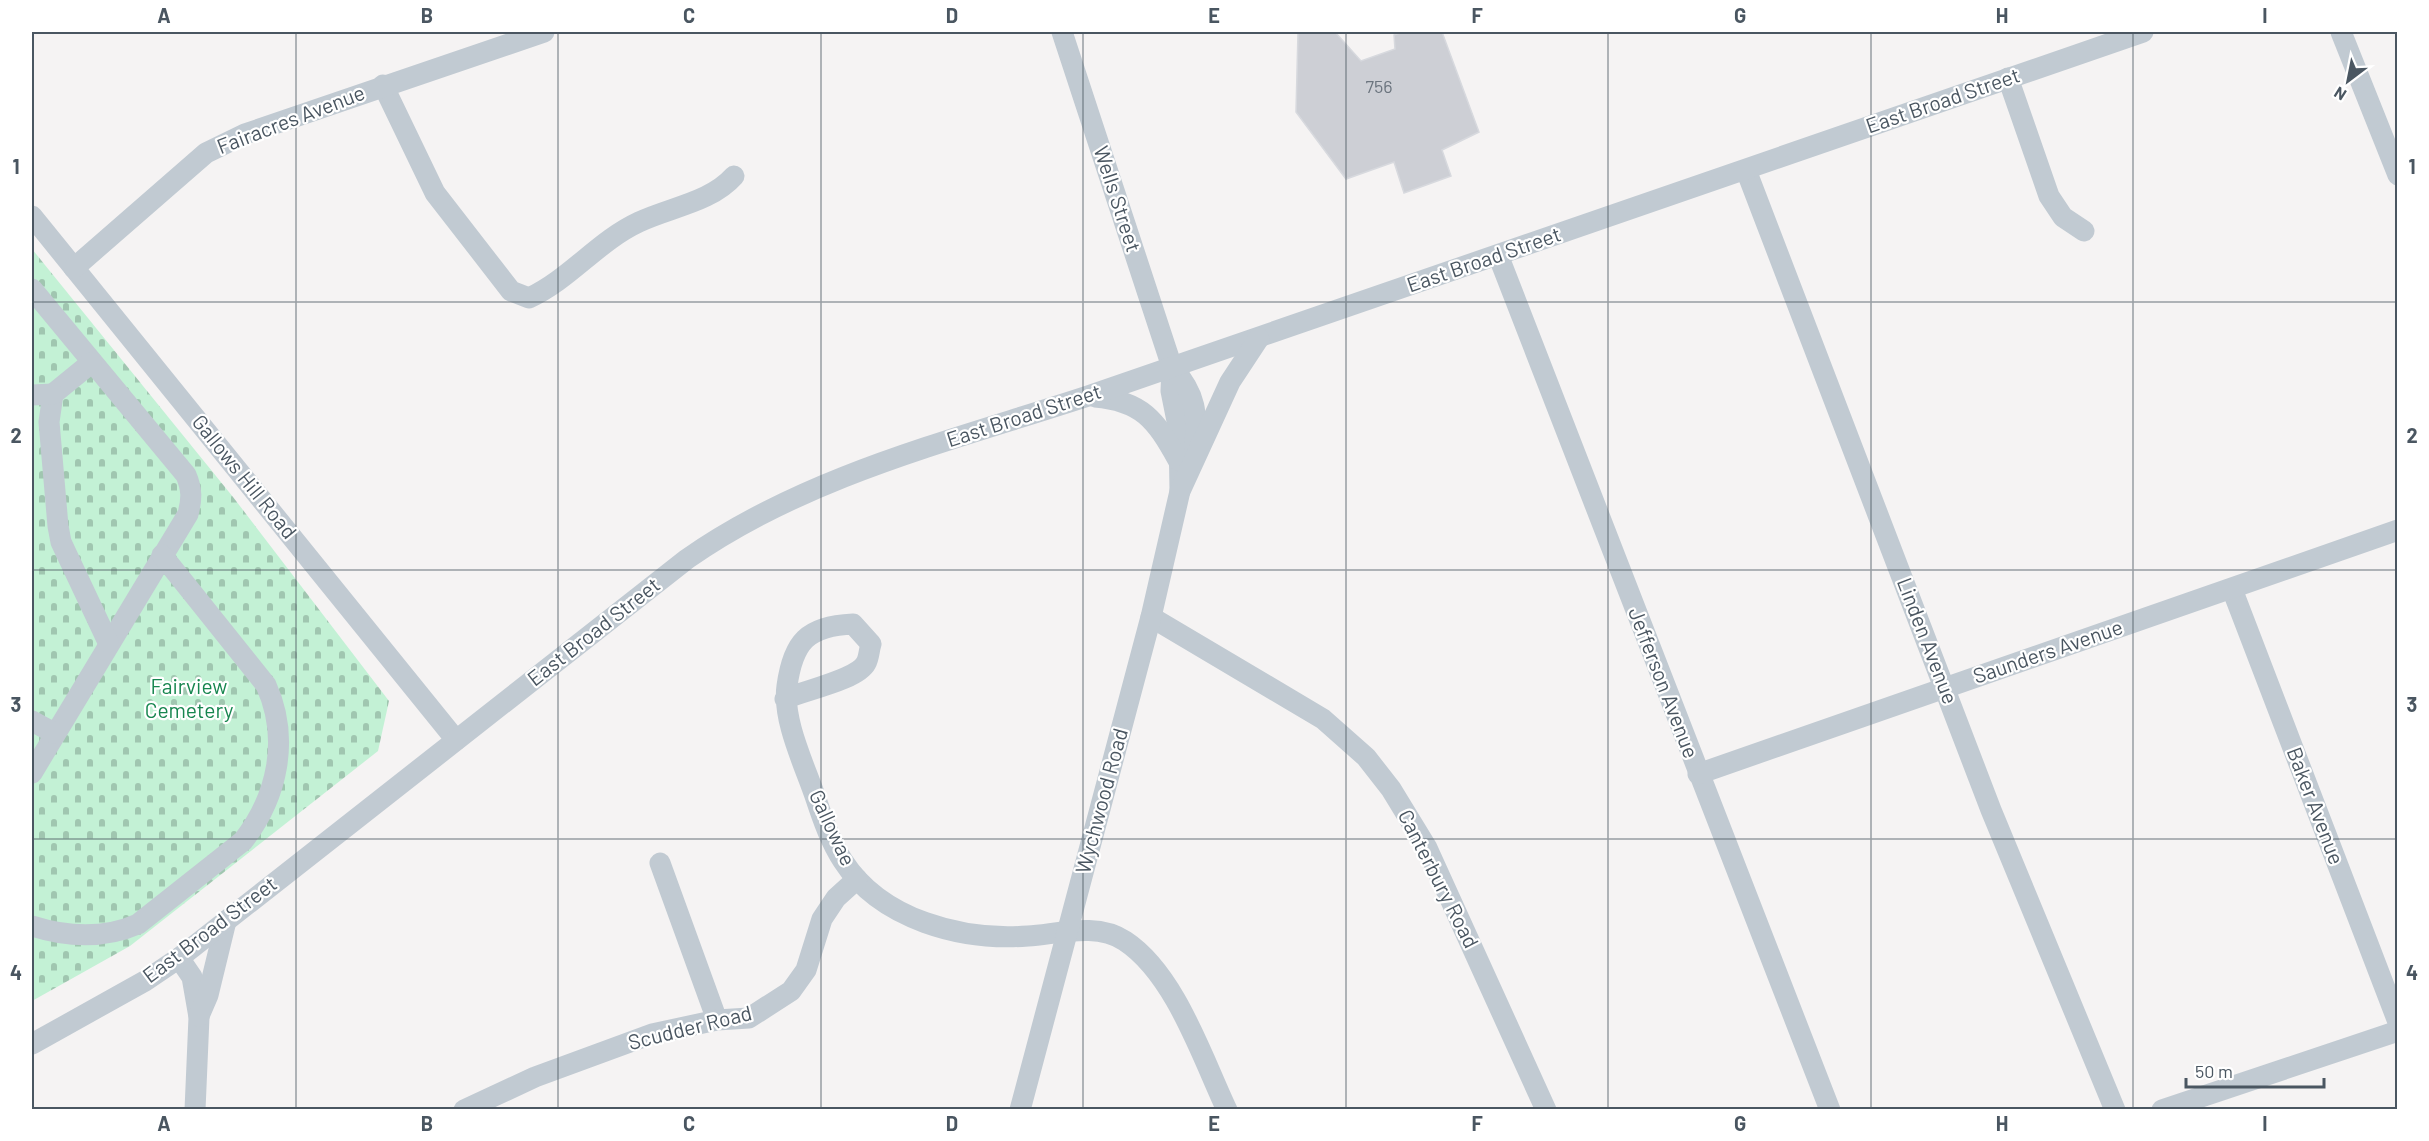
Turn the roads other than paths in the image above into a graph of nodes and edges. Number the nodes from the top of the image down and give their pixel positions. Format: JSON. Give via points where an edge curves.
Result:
{"nodes":[{"id":1,"x":544,"y":32,"type":"edge"},
{"id":2,"x":1062,"y":32,"type":"edge"},
{"id":3,"x":2143,"y":32,"type":"edge"},
{"id":4,"x":2341,"y":32,"type":"edge"},
{"id":5,"x":2008,"y":78,"type":"junction"},
{"id":6,"x":383,"y":85,"type":"junction"},
{"id":7,"x":1746,"y":170,"type":"junction"},
{"id":8,"x":2397,"y":175,"type":"edge"},
{"id":9,"x":734,"y":176,"type":"dead end"},
{"id":10,"x":32,"y":216,"type":"edge"},
{"id":11,"x":2084,"y":231,"type":"dead end"},
{"id":12,"x":1498,"y":255,"type":"junction"},
{"id":13,"x":74,"y":268,"type":"junction"},
{"id":14,"x":32,"y":289,"type":"edge"},
{"id":15,"x":1259,"y":338,"type":"junction"},
{"id":16,"x":91,"y":363,"type":"junction"},
{"id":17,"x":1172,"y":367,"type":"junction"},
{"id":18,"x":32,"y":394,"type":"edge"},
{"id":19,"x":53,"y":394,"type":"junction"},
{"id":20,"x":1088,"y":396,"type":"junction"},
{"id":21,"x":1186,"y":462,"type":"junction"},
{"id":22,"x":2397,"y":530,"type":"edge"},
{"id":23,"x":162,"y":555,"type":"junction"},
{"id":24,"x":2232,"y":589,"type":"junction"},
{"id":25,"x":1151,"y":617,"type":"junction"},
{"id":26,"x":108,"y":642,"type":"junction"},
{"id":27,"x":1944,"y":687,"type":"junction"},
{"id":28,"x":785,"y":699,"type":"dead end"},
{"id":29,"x":32,"y":721,"type":"edge"},
{"id":30,"x":54,"y":733,"type":"junction"},
{"id":31,"x":456,"y":740,"type":"junction"},
{"id":32,"x":32,"y":773,"type":"edge"},
{"id":33,"x":1698,"y":774,"type":"junction"},
{"id":34,"x":660,"y":863,"type":"dead end"},
{"id":35,"x":857,"y":879,"type":"junction"},
{"id":36,"x":226,"y":921,"type":"junction"},
{"id":37,"x":32,"y":926,"type":"edge"},
{"id":38,"x":1067,"y":932,"type":"junction"},
{"id":39,"x":179,"y":958,"type":"junction"},
{"id":40,"x":199,"y":1017,"type":"junction"},
{"id":41,"x":717,"y":1020,"type":"junction"},
{"id":42,"x":2397,"y":1022,"type":"edge"},
{"id":43,"x":2397,"y":1031,"type":"edge"},
{"id":44,"x":32,"y":1044,"type":"edge"},
{"id":45,"x":195,"y":1110,"type":"edge"},
{"id":46,"x":464,"y":1110,"type":"edge"},
{"id":47,"x":1020,"y":1110,"type":"edge"},
{"id":48,"x":1227,"y":1110,"type":"edge"},
{"id":49,"x":1546,"y":1110,"type":"edge"},
{"id":50,"x":1830,"y":1110,"type":"edge"},
{"id":51,"x":2115,"y":1110,"type":"edge"},
{"id":52,"x":2162,"y":1110,"type":"edge"}],
"edges":[{"from":1,"to":6,"type":"street","name":"Fairacres Avenue"},
{"from":2,"to":17,"type":"street","name":"Wells Street"},
{"from":3,"to":5,"type":"street","name":"East Broad Street"},
{"from":4,"to":8,"type":"street"},
{"from":5,"to":7,"type":"street","name":"East Broad Street"},
{"from":5,"to":11,"type":"street","via":[[2049,196],[2063,217]]},
{"from":6,"to":9,"type":"street","via":[[435,193],[511,291],[529,298],[552,287],[618,234],[723,188]]},
{"from":6,"to":13,"type":"street","name":"Fairacres Avenue","via":[[245,134],[206,153]]},
{"from":7,"to":12,"type":"street","name":"East Broad Street"},
{"from":7,"to":27,"type":"street","name":"Linden Avenue"},
{"from":10,"to":13,"type":"street","name":"Gallows Hill Road"},
{"from":12,"to":15,"type":"street","name":"East Broad Street"},
{"from":12,"to":33,"type":"street","name":"Jefferson Avenue"},
{"from":13,"to":31,"type":"street","name":"Gallows Hill Road"},
{"from":14,"to":16,"type":"street"},
{"from":15,"to":17,"type":"street","name":"East Broad Street"},
{"from":15,"to":21,"type":"street","name":"Wychwood Road"},
{"from":16,"to":19,"type":"street"},
{"from":16,"to":23,"type":"street","via":[[186,476],[191,487],[188,514]]},
{"from":17,"to":20,"type":"street","name":"East Broad Street"},
{"from":17,"to":21,"type":"street","name":"Wychwood Road","via":[[1171,391]]},
{"from":18,"to":19,"type":"street"},
{"from":19,"to":26,"type":"street","via":[[49,422],[60,534]]},
{"from":20,"to":21,"type":"street","name":"Wychwood Road","via":[[1118,399],[1148,415]]},
{"from":20,"to":31,"type":"street","name":"East Broad Street","via":[[913,451],[814,488],[748,520],[687,559]]},
{"from":21,"to":25,"type":"street","name":"Wychwood Road"},
{"from":22,"to":24,"type":"street","name":"Saunders Avenue"},
{"from":23,"to":26,"type":"street"},
{"from":23,"to":37,"type":"street","via":[[266,685],[272,699],[279,747],[267,800],[243,841],[138,924],[120,932],[96,935]]},
{"from":24,"to":27,"type":"street","name":"Saunders Avenue"},
{"from":24,"to":42,"type":"street","name":"Baker Avenue"},
{"from":25,"to":38,"type":"street","name":"Wychwood Road"},
{"from":25,"to":49,"type":"street","name":"Canterbury Road","via":[[1323,719],[1366,757],[1427,848]]},
{"from":26,"to":30,"type":"street"},
{"from":27,"to":33,"type":"street","name":"Saunders Avenue"},
{"from":27,"to":51,"type":"street","name":"Linden Avenue","via":[[1990,810]]},
{"from":28,"to":35,"type":"street","name":"Gallowae","via":[[821,814],[843,861]]},
{"from":29,"to":30,"type":"street"},
{"from":30,"to":32,"type":"street"},
{"from":31,"to":36,"type":"street","name":"East Broad Street"},
{"from":33,"to":50,"type":"street","name":"Jefferson Avenue"},
{"from":34,"to":41,"type":"street"},
{"from":35,"to":38,"type":"street","name":"Gallowae","via":[[889,905],[922,922],[968,934],[1026,937]]},
{"from":35,"to":41,"type":"street","name":"Scudder Road","via":[[836,898],[822,919],[806,970],[791,991],[749,1018]]},
{"from":36,"to":39,"type":"street","name":"East Broad Street"},
{"from":36,"to":40,"type":"street"},
{"from":38,"to":47,"type":"street","name":"Wychwood Road"},
{"from":38,"to":48,"type":"street","name":"Gallowae","via":[[1104,932],[1125,941],[1152,967],[1171,993]]},
{"from":39,"to":40,"type":"street","via":[[192,977]]},
{"from":39,"to":44,"type":"street","name":"East Broad Street"},
{"from":40,"to":45,"type":"street"},
{"from":41,"to":46,"type":"street","name":"Scudder Road","via":[[652,1034],[535,1077]]},
{"from":43,"to":52,"type":"street"}]}
